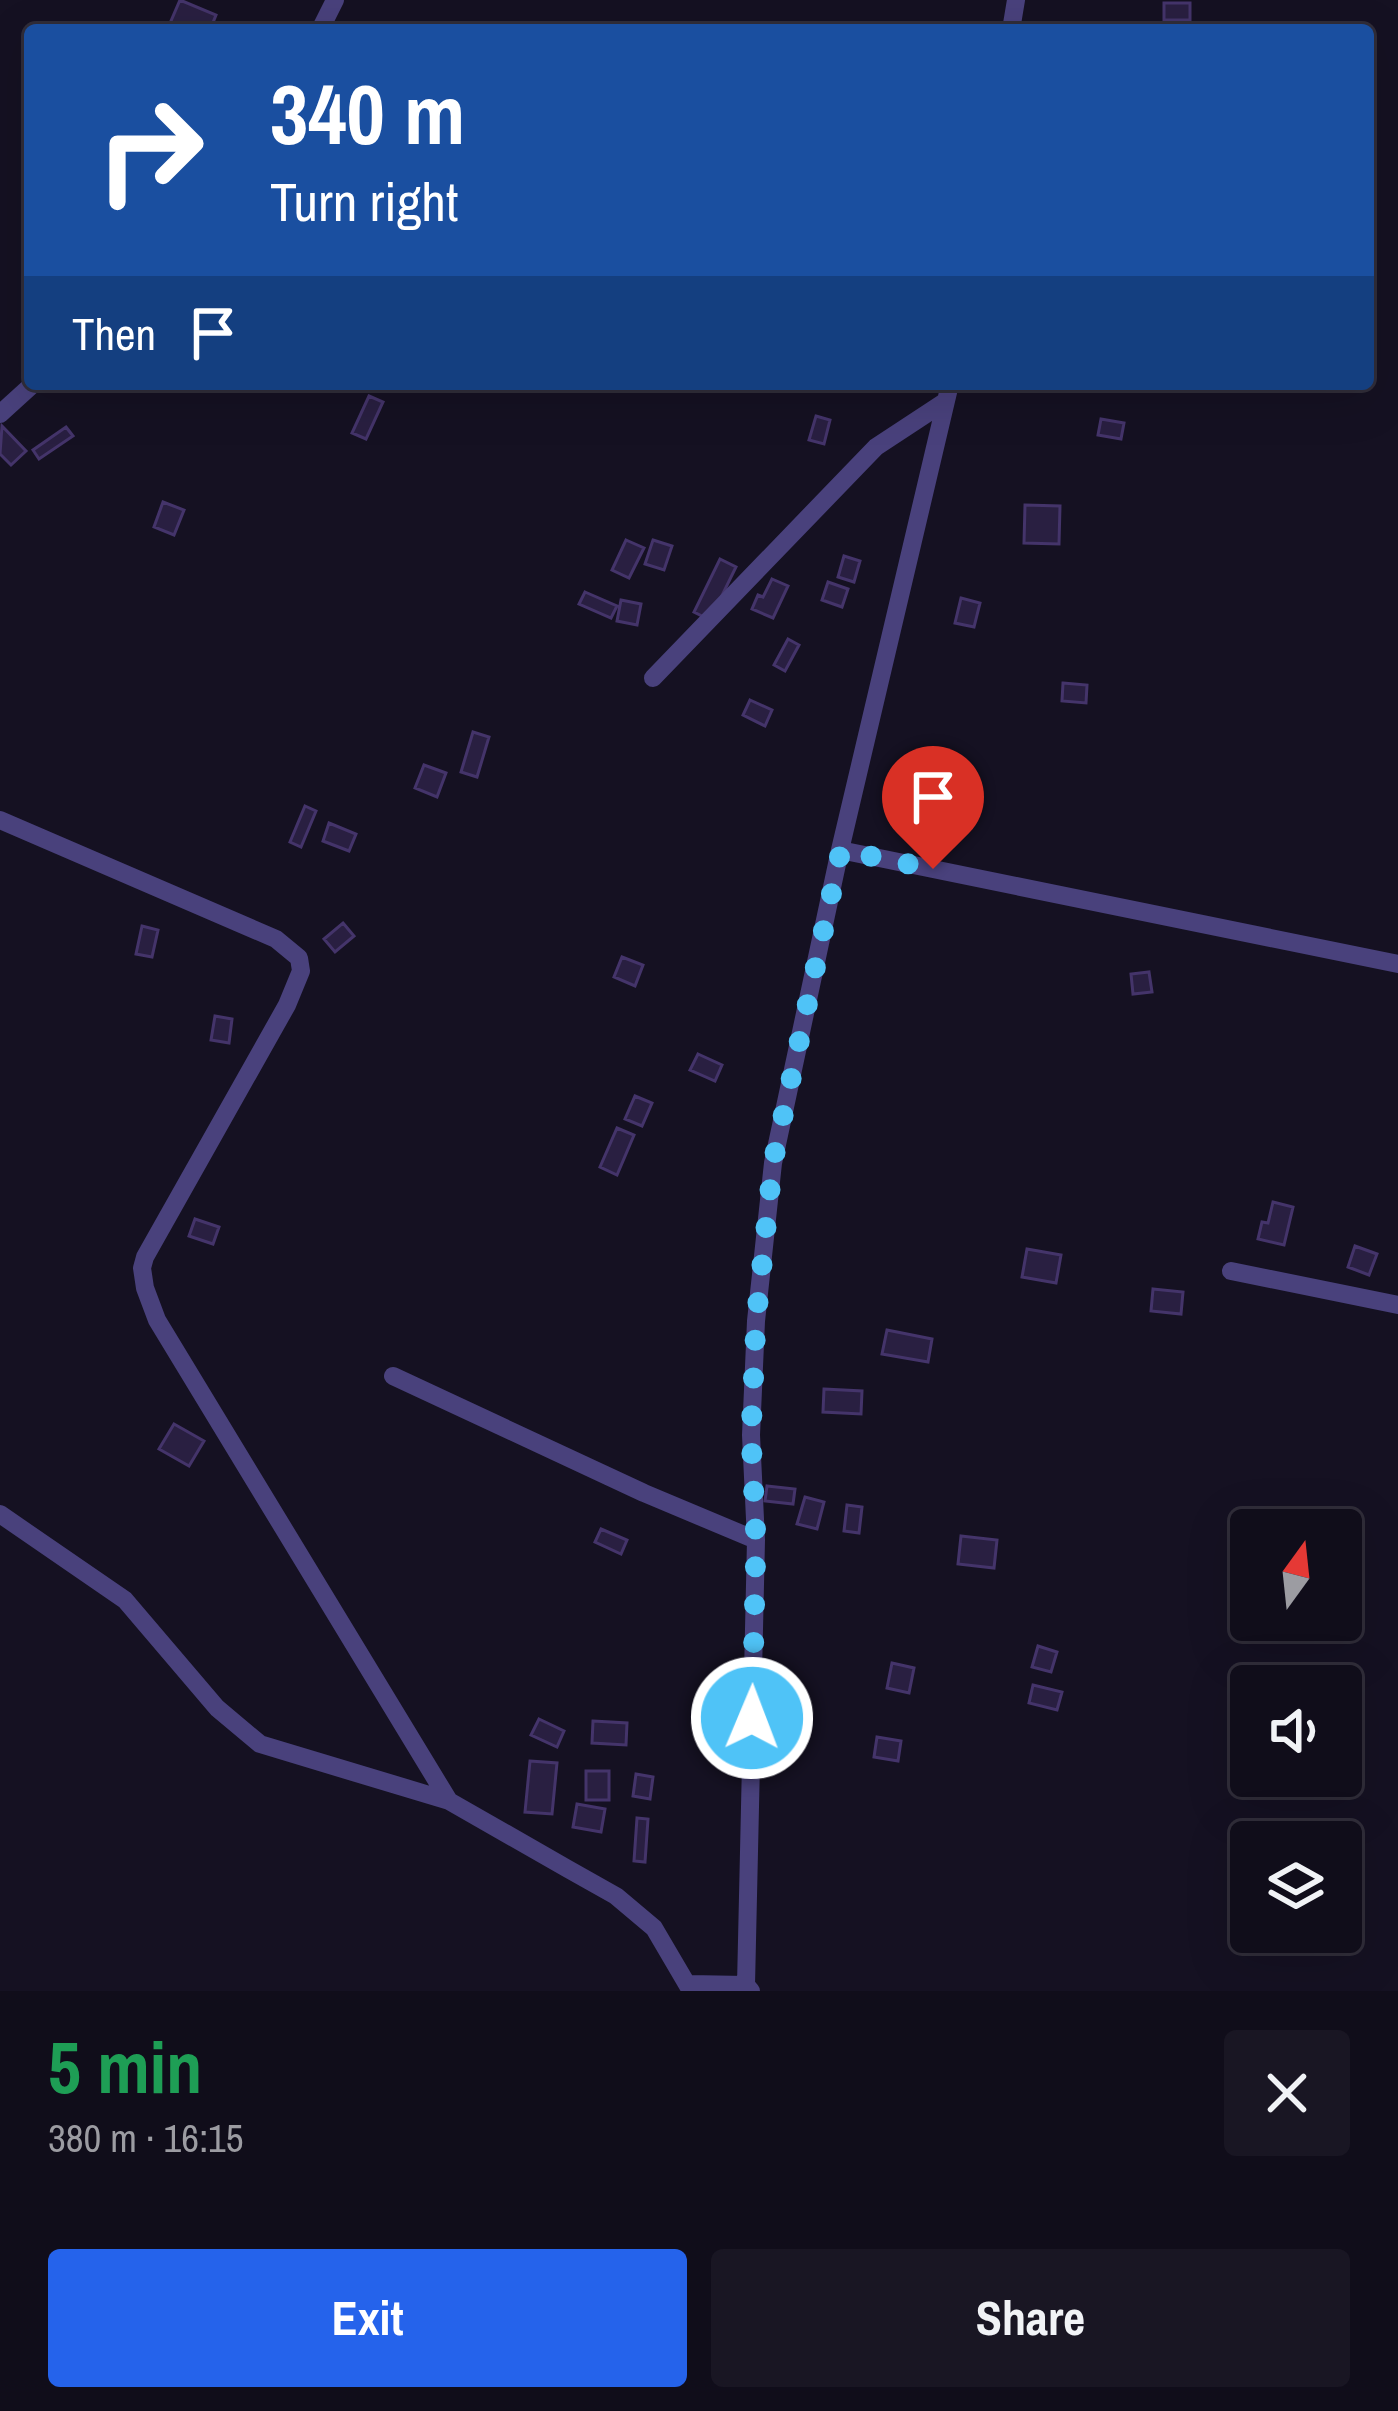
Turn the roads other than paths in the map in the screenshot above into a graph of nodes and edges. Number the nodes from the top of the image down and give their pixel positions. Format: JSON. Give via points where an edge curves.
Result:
{"nodes":[{"id":1,"x":26,"y":390,"type":"edge"},
{"id":2,"x":948,"y":393,"type":"edge"},
{"id":3,"x":0,"y":414,"type":"edge"},
{"id":4,"x":653,"y":678,"type":"dead end"},
{"id":5,"x":0,"y":820,"type":"edge"},
{"id":6,"x":841,"y":850,"type":"junction"},
{"id":7,"x":1398,"y":964,"type":"edge"},
{"id":8,"x":1231,"y":1271,"type":"dead end"},
{"id":9,"x":1398,"y":1305,"type":"edge"},
{"id":10,"x":393,"y":1376,"type":"dead end"},
{"id":11,"x":0,"y":1514,"type":"edge"},
{"id":12,"x":756,"y":1540,"type":"junction"},
{"id":13,"x":449,"y":1802,"type":"junction"},
{"id":14,"x":690,"y":1988,"type":"edge"},
{"id":15,"x":748,"y":1988,"type":"edge"}],
"edges":[{"from":1,"to":3,"type":"street"},
{"from":2,"to":4,"type":"street","via":[[876,447]]},
{"from":2,"to":6,"type":"street"},
{"from":5,"to":13,"type":"street","via":[[276,939],[299,958],[287,1005],[145,1257],[145,1288],[198,1391]]},
{"from":6,"to":7,"type":"street"},
{"from":6,"to":12,"type":"street","via":[[773,1162],[756,1321]]},
{"from":8,"to":9,"type":"street"},
{"from":10,"to":12,"type":"street"},
{"from":11,"to":13,"type":"street","via":[[125,1600],[218,1708],[260,1744]]},
{"from":12,"to":15,"type":"street"},
{"from":13,"to":14,"type":"street","via":[[616,1896],[654,1928]]},
{"from":14,"to":15,"type":"street"}]}
